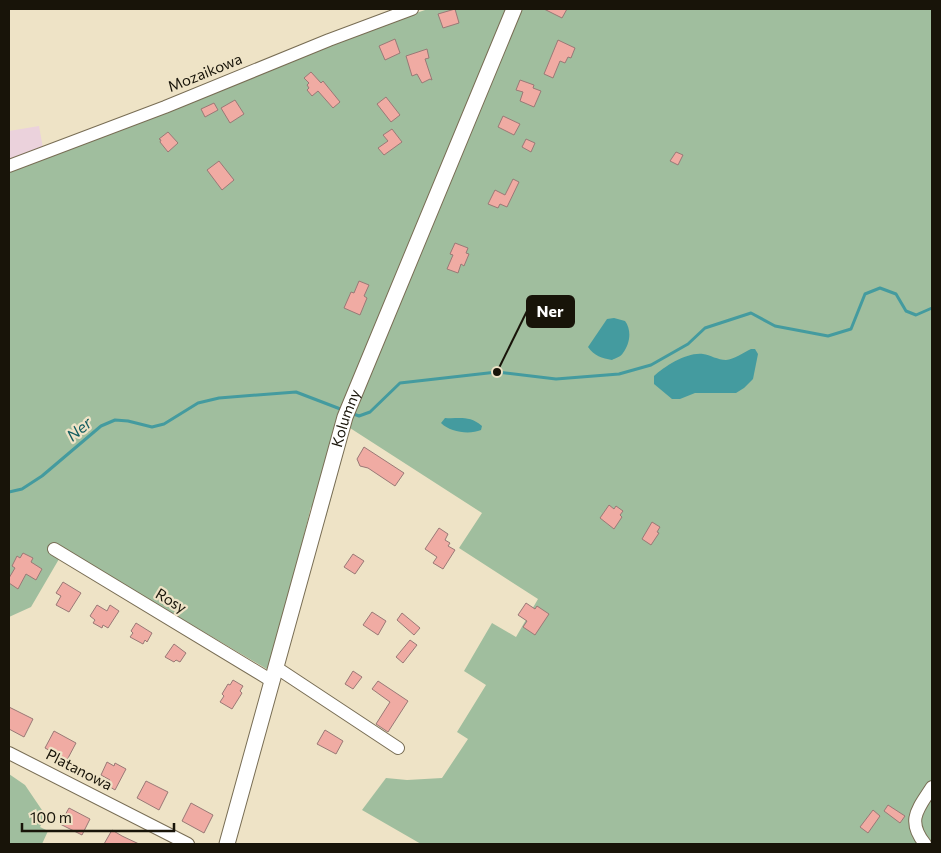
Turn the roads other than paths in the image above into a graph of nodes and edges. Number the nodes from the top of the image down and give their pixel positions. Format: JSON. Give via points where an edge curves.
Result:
{"nodes":[{"id":1,"x":412,"y":9,"type":"edge"},
{"id":2,"x":514,"y":9,"type":"edge"},
{"id":3,"x":9,"y":166,"type":"edge"},
{"id":4,"x":54,"y":549,"type":"dead end"},
{"id":5,"x":273,"y":675,"type":"junction"},
{"id":6,"x":398,"y":748,"type":"dead end"},
{"id":7,"x":9,"y":752,"type":"edge"},
{"id":8,"x":932,"y":787,"type":"edge"},
{"id":9,"x":188,"y":844,"type":"edge"},
{"id":10,"x":227,"y":844,"type":"edge"},
{"id":11,"x":925,"y":844,"type":"edge"}],
"edges":[{"from":1,"to":3,"type":"street","name":"Mozaikowa"},
{"from":2,"to":5,"type":"street","name":"Kolumny","via":[[345,417]]},
{"from":4,"to":5,"type":"street","name":"Rosy"},
{"from":5,"to":6,"type":"street","name":"Rosy","via":[[280,670]]},
{"from":5,"to":10,"type":"street","name":"Kolumny"},
{"from":7,"to":9,"type":"street","name":"Platanowa"},
{"from":8,"to":11,"type":"street","via":[[916,812],[914,824]]}]}
